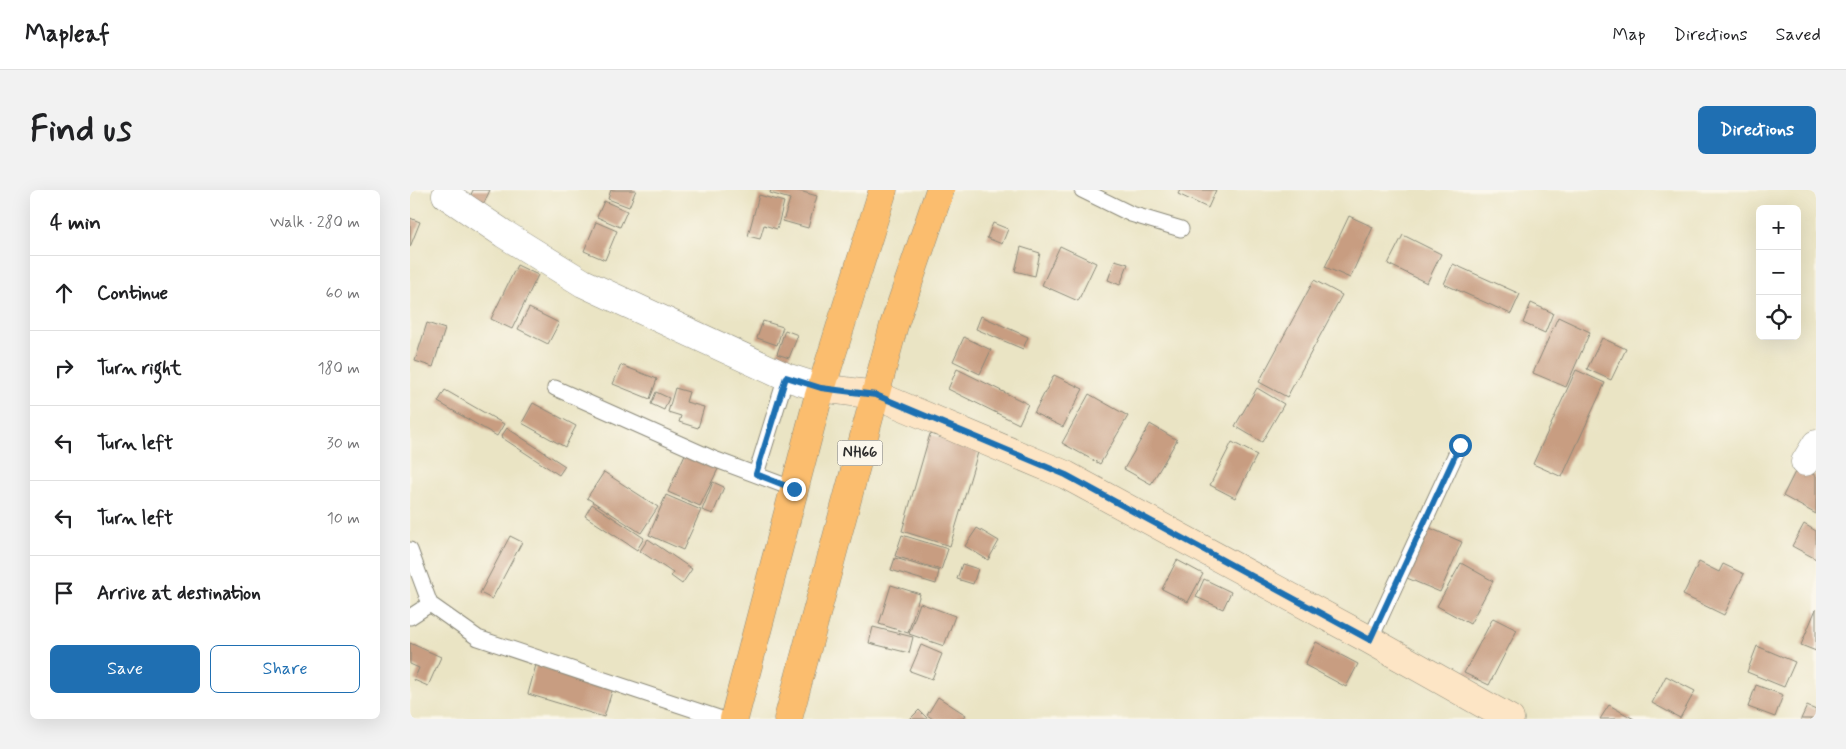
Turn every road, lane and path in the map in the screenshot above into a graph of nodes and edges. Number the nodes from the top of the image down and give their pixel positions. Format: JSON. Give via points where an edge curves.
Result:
{"nodes":[{"id":1,"x":883,"y":190,"type":"edge"},
{"id":2,"x":940,"y":190,"type":"edge"},
{"id":3,"x":1082,"y":190,"type":"edge"},
{"id":4,"x":444,"y":192,"type":"edge"},
{"id":5,"x":1181,"y":229,"type":"dead end"},
{"id":6,"x":786,"y":377,"type":"junction"},
{"id":7,"x":555,"y":388,"type":"dead end"},
{"id":8,"x":821,"y":388,"type":"junction"},
{"id":9,"x":876,"y":395,"type":"junction"},
{"id":10,"x":1460,"y":445,"type":"dead end"},
{"id":11,"x":756,"y":474,"type":"junction"},
{"id":12,"x":794,"y":489,"type":"junction"},
{"id":13,"x":410,"y":550,"type":"edge"},
{"id":14,"x":430,"y":604,"type":"junction"},
{"id":15,"x":410,"y":616,"type":"edge"},
{"id":16,"x":1370,"y":640,"type":"junction"},
{"id":17,"x":722,"y":719,"type":"edge"},
{"id":18,"x":734,"y":719,"type":"edge"},
{"id":19,"x":788,"y":719,"type":"edge"},
{"id":20,"x":1510,"y":719,"type":"edge"}],
"edges":[{"from":1,"to":8,"type":"highway"},
{"from":2,"to":9,"type":"highway","number":"NH66","via":[[894,325]]},
{"from":3,"to":5,"type":"lane","via":[[1131,214]]},
{"from":4,"to":6,"type":"street","via":[[583,283]]},
{"from":6,"to":8,"type":"street"},
{"from":6,"to":11,"type":"lane"},
{"from":7,"to":11,"type":"lane","via":[[714,459]]},
{"from":8,"to":9,"type":"main road"},
{"from":8,"to":12,"type":"highway"},
{"from":9,"to":16,"type":"main road","via":[[1066,475]]},
{"from":9,"to":19,"type":"highway","number":"NH66"},
{"from":10,"to":16,"type":"lane"},
{"from":11,"to":12,"type":"lane"},
{"from":12,"to":18,"type":"highway"},
{"from":13,"to":14,"type":"lane"},
{"from":14,"to":15,"type":"lane"},
{"from":14,"to":17,"type":"lane","via":[[478,638]]},
{"from":16,"to":20,"type":"main road"}]}
